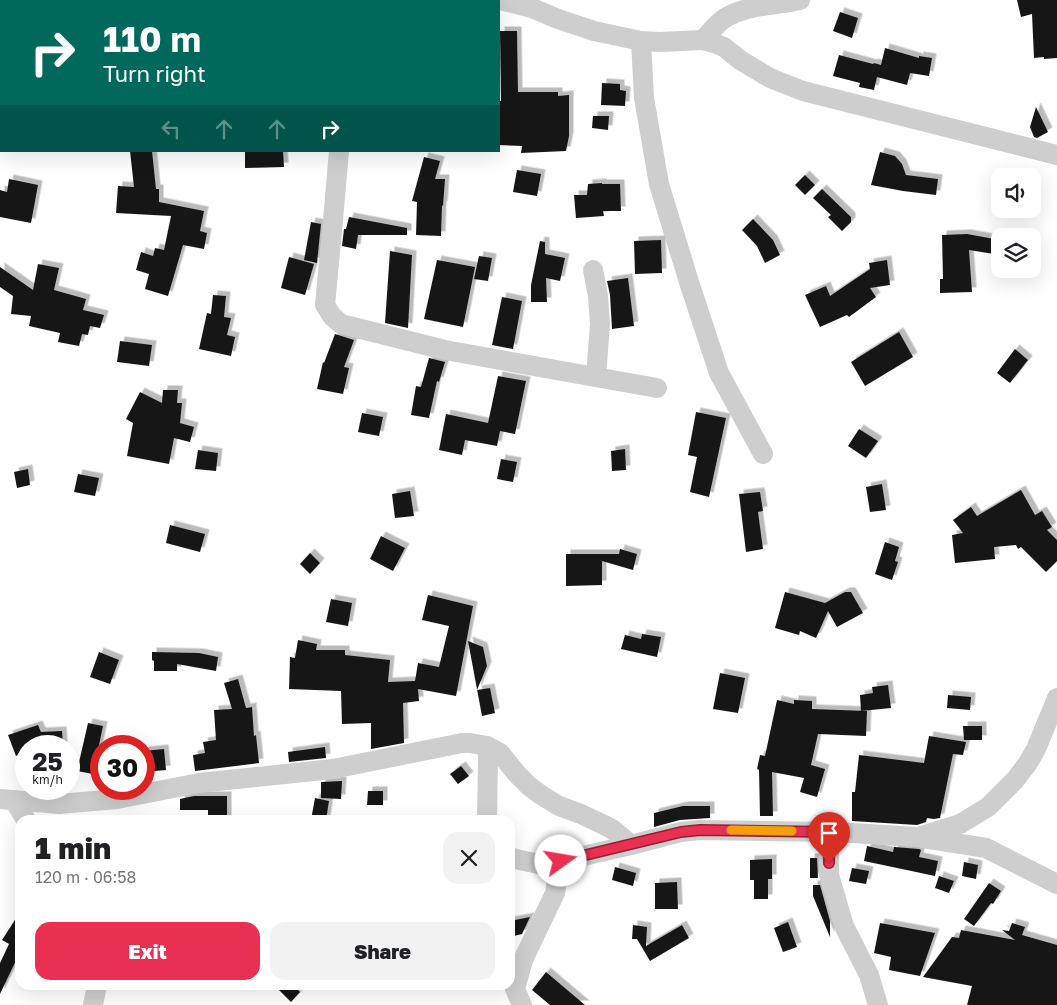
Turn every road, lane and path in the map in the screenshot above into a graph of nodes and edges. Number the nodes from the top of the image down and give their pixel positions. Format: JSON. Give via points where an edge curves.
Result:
{"nodes":[{"id":1,"x":500,"y":0,"type":"edge"},
{"id":2,"x":800,"y":0,"type":"edge"},
{"id":3,"x":641,"y":40,"type":"junction"},
{"id":4,"x":703,"y":40,"type":"junction"},
{"id":5,"x":339,"y":152,"type":"edge"},
{"id":6,"x":1057,"y":155,"type":"edge"},
{"id":7,"x":593,"y":270,"type":"dead end"},
{"id":8,"x":596,"y":377,"type":"junction"},
{"id":9,"x":657,"y":388,"type":"dead end"},
{"id":10,"x":763,"y":454,"type":"dead end"},
{"id":11,"x":1057,"y":698,"type":"edge"},
{"id":12,"x":487,"y":746,"type":"junction"},
{"id":13,"x":7,"y":799,"type":"edge"},
{"id":14,"x":21,"y":815,"type":"edge"},
{"id":15,"x":487,"y":815,"type":"edge"},
{"id":16,"x":835,"y":832,"type":"junction"},
{"id":17,"x":918,"y":837,"type":"junction"},
{"id":18,"x":631,"y":845,"type":"junction"},
{"id":19,"x":515,"y":859,"type":"edge"},
{"id":20,"x":544,"y":865,"type":"junction"},
{"id":21,"x":1057,"y":884,"type":"edge"},
{"id":22,"x":96,"y":990,"type":"edge"},
{"id":23,"x":93,"y":1005,"type":"edge"},
{"id":24,"x":522,"y":1005,"type":"edge"},
{"id":25,"x":878,"y":1005,"type":"edge"}],
"edges":[{"from":1,"to":3,"type":"street","via":[[594,31]]},
{"from":2,"to":4,"type":"street","via":[[737,12],[723,19]]},
{"from":3,"to":4,"type":"street"},
{"from":3,"to":10,"type":"street","via":[[644,98],[659,184],[719,373]]},
{"from":4,"to":6,"type":"street","via":[[724,47],[770,78],[802,91]]},
{"from":5,"to":8,"type":"street","via":[[325,305],[341,324],[445,350]]},
{"from":7,"to":8,"type":"street","via":[[600,324]]},
{"from":8,"to":9,"type":"street"},
{"from":11,"to":17,"type":"street","via":[[1036,749],[1015,780],[988,807],[960,824]]},
{"from":12,"to":13,"type":"street","via":[[462,743],[333,769],[199,783],[117,800],[58,804]]},
{"from":12,"to":15,"type":"street"},
{"from":12,"to":18,"type":"street","via":[[500,753],[517,774],[541,795],[602,824]]},
{"from":13,"to":14,"type":"street"},
{"from":16,"to":17,"type":"street"},
{"from":16,"to":18,"type":"street","via":[[700,830]]},
{"from":16,"to":25,"type":"street","via":[[829,851],[829,875],[844,926],[869,975]]},
{"from":17,"to":21,"type":"street","via":[[986,848]]},
{"from":18,"to":20,"type":"street"},
{"from":19,"to":20,"type":"street"},
{"from":20,"to":24,"type":"street","via":[[552,870],[557,885],[523,960],[515,989]]},
{"from":22,"to":23,"type":"street"}]}
